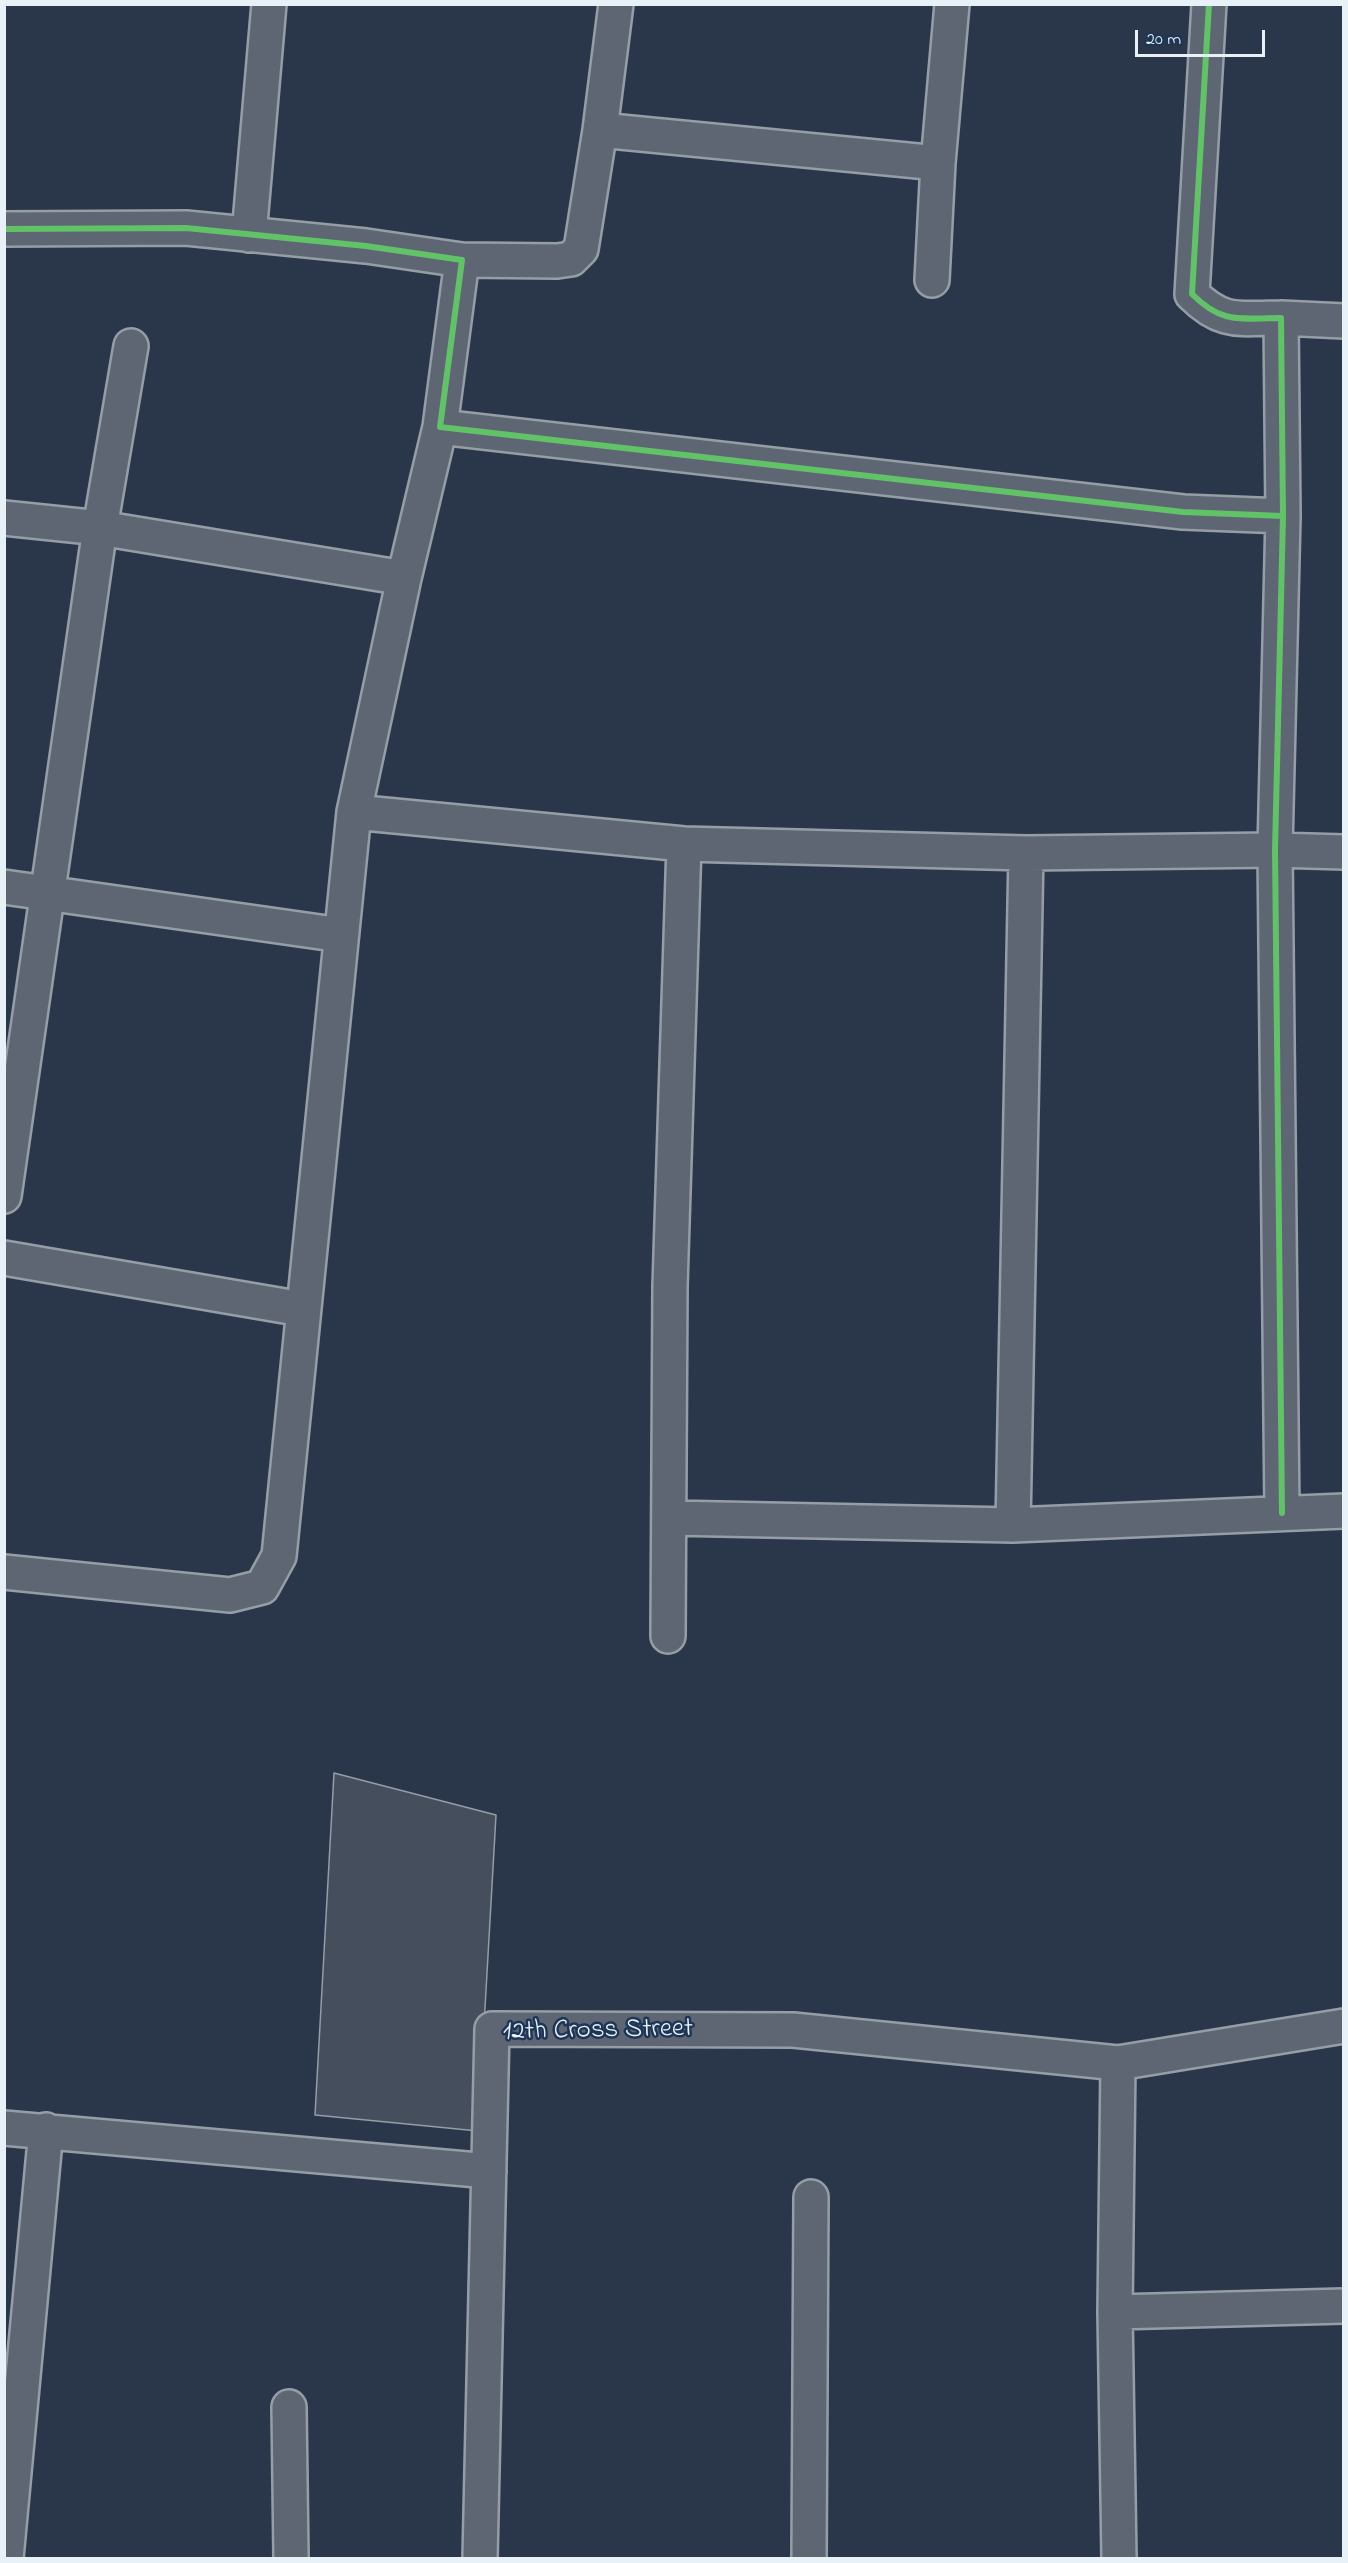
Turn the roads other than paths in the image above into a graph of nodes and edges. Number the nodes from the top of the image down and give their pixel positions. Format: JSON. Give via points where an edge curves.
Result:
{"nodes":[{"id":1,"x":269,"y":4,"type":"edge"},
{"id":2,"x":616,"y":4,"type":"edge"},
{"id":3,"x":952,"y":4,"type":"edge"},
{"id":4,"x":1209,"y":4,"type":"edge"},
{"id":5,"x":600,"y":130,"type":"junction"},
{"id":6,"x":938,"y":163,"type":"junction"},
{"id":7,"x":4,"y":229,"type":"edge"},
{"id":8,"x":249,"y":235,"type":"junction"},
{"id":9,"x":462,"y":260,"type":"junction"},
{"id":10,"x":932,"y":280,"type":"dead end"},
{"id":11,"x":1281,"y":318,"type":"junction"},
{"id":12,"x":1344,"y":321,"type":"edge"},
{"id":13,"x":131,"y":346,"type":"dead end"},
{"id":14,"x":440,"y":427,"type":"junction"},
{"id":15,"x":1283,"y":516,"type":"junction"},
{"id":16,"x":4,"y":518,"type":"edge"},
{"id":17,"x":99,"y":528,"type":"junction"},
{"id":18,"x":404,"y":578,"type":"junction"},
{"id":19,"x":354,"y":812,"type":"junction"},
{"id":20,"x":684,"y":844,"type":"junction"},
{"id":21,"x":1275,"y":850,"type":"junction"},
{"id":22,"x":1344,"y":852,"type":"edge"},
{"id":23,"x":1026,"y":853,"type":"junction"},
{"id":24,"x":4,"y":887,"type":"edge"},
{"id":25,"x":49,"y":894,"type":"junction"},
{"id":26,"x":341,"y":935,"type":"junction"},
{"id":27,"x":4,"y":1196,"type":"edge"},
{"id":28,"x":4,"y":1258,"type":"edge"},
{"id":29,"x":302,"y":1309,"type":"junction"},
{"id":30,"x":1344,"y":1511,"type":"edge"},
{"id":31,"x":1282,"y":1513,"type":"junction"},
{"id":32,"x":671,"y":1518,"type":"junction"},
{"id":33,"x":1013,"y":1525,"type":"junction"},
{"id":34,"x":4,"y":1572,"type":"edge"},
{"id":35,"x":668,"y":1636,"type":"dead end"},
{"id":36,"x":1344,"y":2026,"type":"edge"},
{"id":37,"x":1118,"y":2063,"type":"junction"},
{"id":38,"x":4,"y":2128,"type":"edge"},
{"id":39,"x":46,"y":2130,"type":"junction"},
{"id":40,"x":489,"y":2171,"type":"junction"},
{"id":41,"x":812,"y":2197,"type":"dead end"},
{"id":42,"x":1344,"y":2306,"type":"edge"},
{"id":43,"x":1115,"y":2312,"type":"junction"},
{"id":44,"x":289,"y":2407,"type":"dead end"},
{"id":45,"x":6,"y":2559,"type":"edge"},
{"id":46,"x":291,"y":2559,"type":"edge"},
{"id":47,"x":480,"y":2559,"type":"edge"},
{"id":48,"x":809,"y":2559,"type":"edge"},
{"id":49,"x":1119,"y":2559,"type":"edge"}],
"edges":[{"from":1,"to":8,"type":"street"},
{"from":2,"to":5,"type":"street"},
{"from":3,"to":6,"type":"street"},
{"from":4,"to":11,"type":"street","via":[[1192,294],[1208,310],[1226,318]]},
{"from":5,"to":6,"type":"street"},
{"from":5,"to":9,"type":"street","via":[[581,249],[571,259]]},
{"from":6,"to":10,"type":"street"},
{"from":7,"to":8,"type":"street","via":[[186,228]]},
{"from":8,"to":9,"type":"street"},
{"from":9,"to":14,"type":"street"},
{"from":11,"to":12,"type":"street"},
{"from":11,"to":15,"type":"street"},
{"from":13,"to":17,"type":"street"},
{"from":14,"to":15,"type":"street","via":[[1183,512]]},
{"from":14,"to":18,"type":"street"},
{"from":15,"to":21,"type":"street"},
{"from":16,"to":17,"type":"street"},
{"from":17,"to":18,"type":"street"},
{"from":17,"to":25,"type":"street"},
{"from":18,"to":19,"type":"street"},
{"from":19,"to":20,"type":"street"},
{"from":19,"to":26,"type":"street"},
{"from":20,"to":23,"type":"street"},
{"from":20,"to":32,"type":"street","via":[[670,1286]]},
{"from":21,"to":22,"type":"street"},
{"from":21,"to":23,"type":"street"},
{"from":21,"to":31,"type":"street"},
{"from":23,"to":33,"type":"street"},
{"from":24,"to":25,"type":"street"},
{"from":25,"to":26,"type":"street"},
{"from":25,"to":27,"type":"street"},
{"from":26,"to":29,"type":"street"},
{"from":28,"to":29,"type":"street"},
{"from":29,"to":34,"type":"street","via":[[279,1556],[262,1587],[230,1595]]},
{"from":30,"to":31,"type":"street"},
{"from":31,"to":33,"type":"street"},
{"from":32,"to":33,"type":"street"},
{"from":32,"to":35,"type":"street"},
{"from":36,"to":37,"type":"street"},
{"from":37,"to":40,"type":"street","name":"12th Cross Street","via":[[793,2030],[492,2029]]},
{"from":37,"to":43,"type":"street"},
{"from":38,"to":39,"type":"street"},
{"from":39,"to":40,"type":"street"},
{"from":39,"to":45,"type":"street"},
{"from":40,"to":47,"type":"street","name":"12th Cross Street"},
{"from":41,"to":48,"type":"street"},
{"from":42,"to":43,"type":"street"},
{"from":43,"to":49,"type":"street"},
{"from":44,"to":46,"type":"street"}]}
